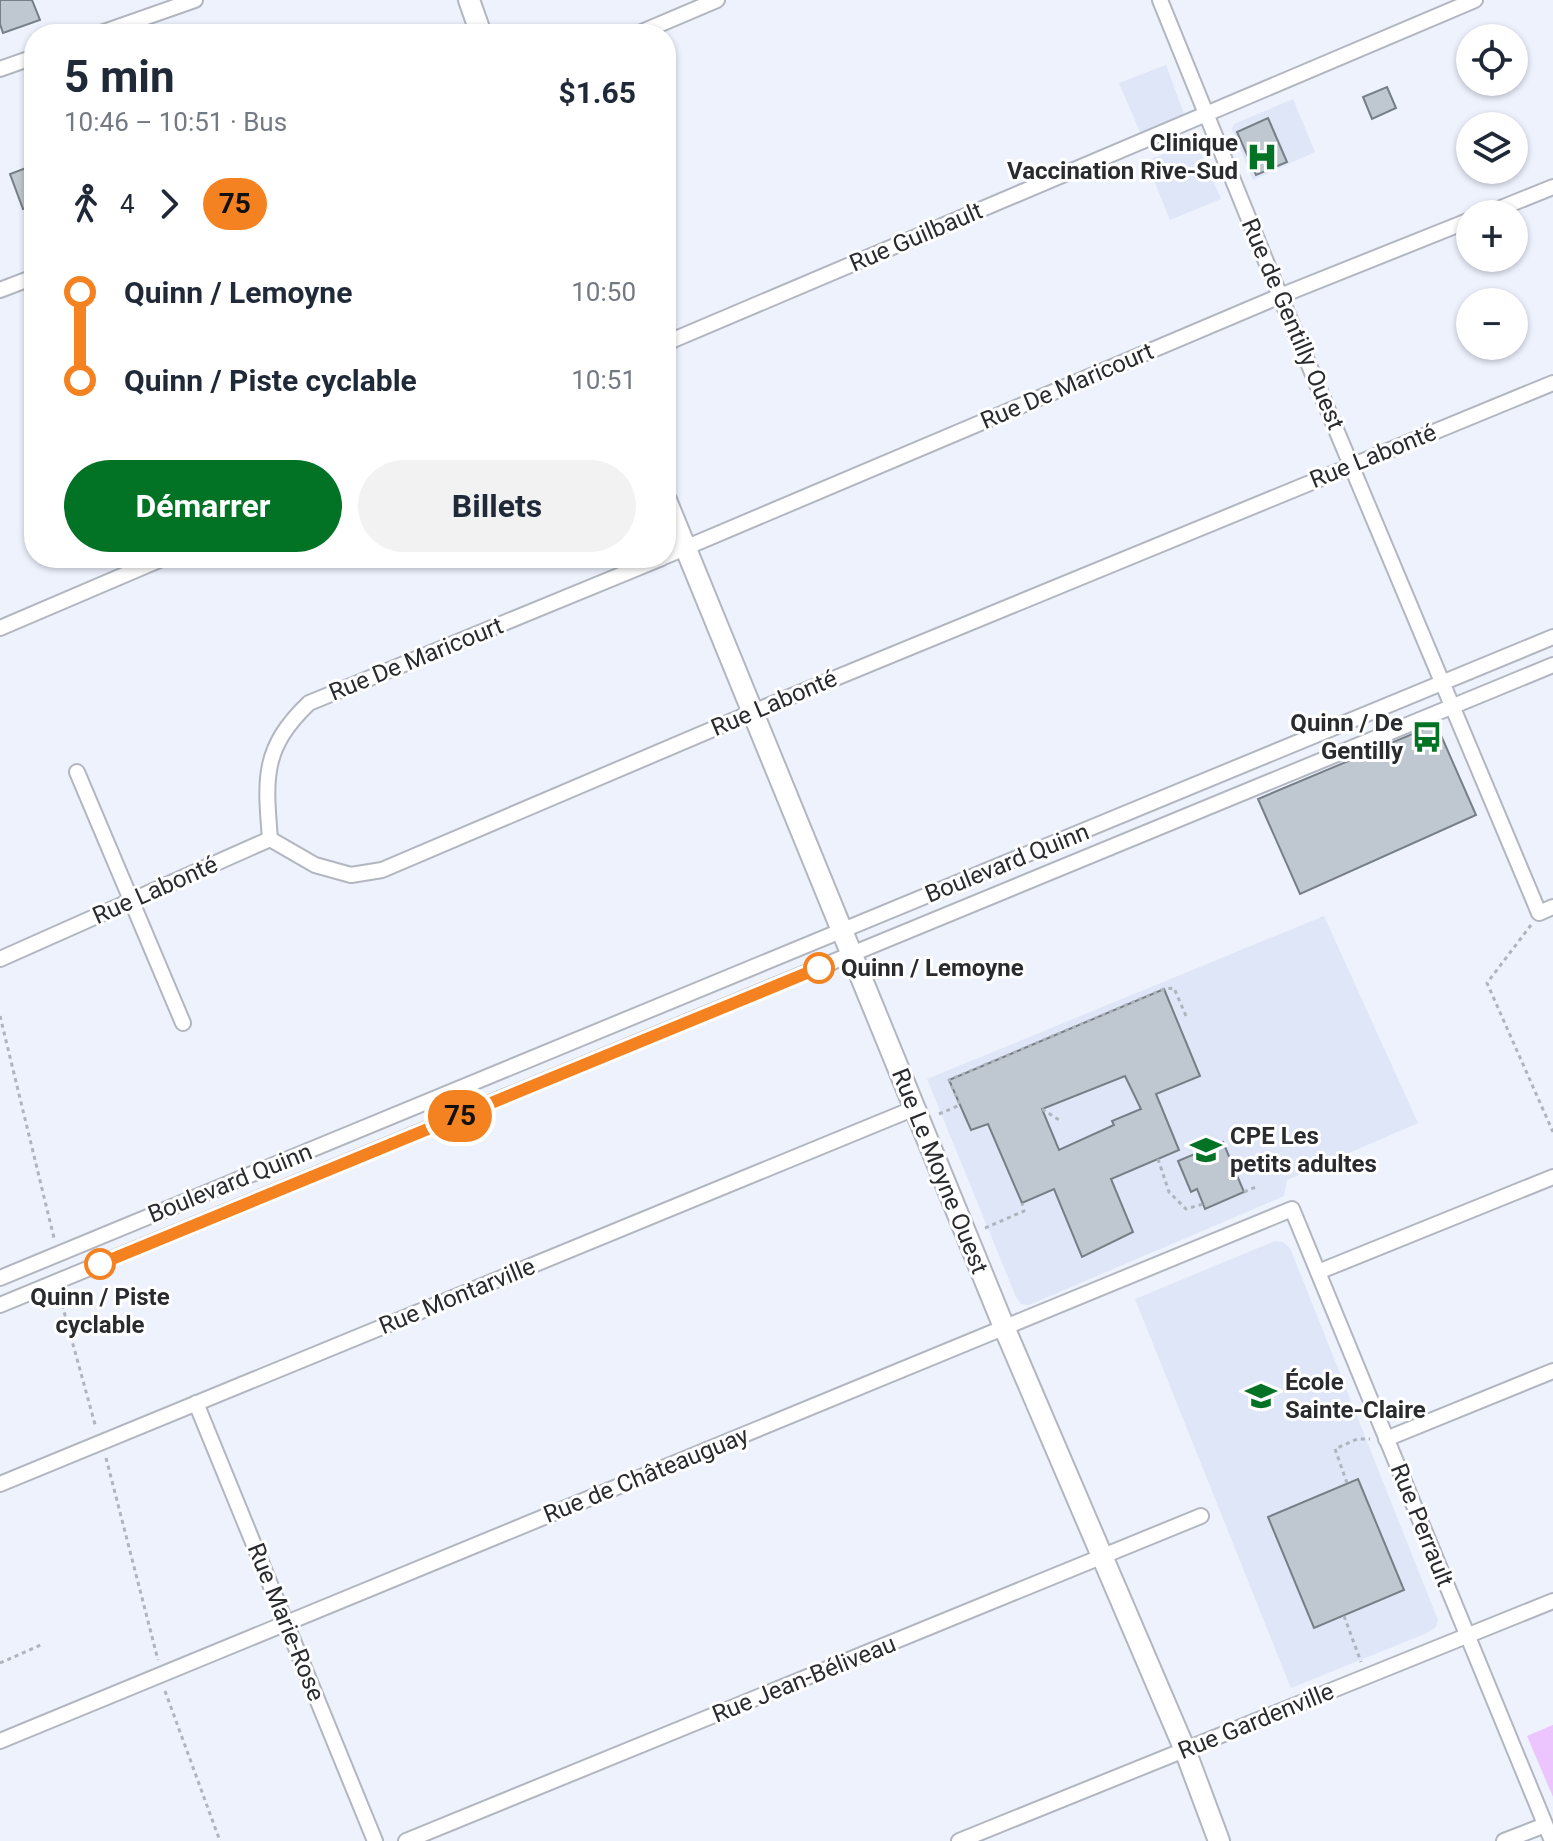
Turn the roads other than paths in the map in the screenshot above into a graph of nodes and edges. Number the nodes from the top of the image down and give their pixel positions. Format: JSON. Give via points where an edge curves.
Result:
{"nodes":[{"id":1,"x":195,"y":0,"type":"edge"},
{"id":2,"x":469,"y":0,"type":"edge"},
{"id":3,"x":717,"y":0,"type":"edge"},
{"id":4,"x":1160,"y":0,"type":"edge"},
{"id":5,"x":1475,"y":0,"type":"edge"},
{"id":6,"x":127,"y":24,"type":"edge"},
{"id":7,"x":477,"y":24,"type":"edge"},
{"id":8,"x":661,"y":24,"type":"edge"},
{"id":9,"x":24,"y":61,"type":"edge"},
{"id":10,"x":0,"y":69,"type":"edge"},
{"id":11,"x":1205,"y":115,"type":"junction"},
{"id":12,"x":1553,"y":187,"type":"edge"},
{"id":13,"x":1521,"y":200,"type":"edge"},
{"id":14,"x":1456,"y":226,"type":"edge"},
{"id":15,"x":24,"y":281,"type":"edge"},
{"id":16,"x":0,"y":290,"type":"edge"},
{"id":17,"x":1280,"y":296,"type":"junction"},
{"id":18,"x":676,"y":339,"type":"edge"},
{"id":19,"x":1553,"y":383,"type":"edge"},
{"id":20,"x":1352,"y":463,"type":"junction"},
{"id":21,"x":676,"y":524,"type":"edge"},
{"id":22,"x":686,"y":548,"type":"junction"},
{"id":23,"x":676,"y":552,"type":"edge"},
{"id":24,"x":141,"y":568,"type":"edge"},
{"id":25,"x":637,"y":568,"type":"edge"},
{"id":26,"x":0,"y":628,"type":"edge"},
{"id":27,"x":1553,"y":637,"type":"edge"},
{"id":28,"x":1553,"y":665,"type":"edge"},
{"id":29,"x":1444,"y":682,"type":"junction"},
{"id":30,"x":1453,"y":706,"type":"junction"},
{"id":31,"x":753,"y":712,"type":"junction"},
{"id":32,"x":77,"y":772,"type":"dead end"},
{"id":33,"x":270,"y":839,"type":"junction"},
{"id":34,"x":131,"y":901,"type":"junction"},
{"id":35,"x":1553,"y":907,"type":"edge"},
{"id":36,"x":841,"y":931,"type":"junction"},
{"id":37,"x":850,"y":955,"type":"junction"},
{"id":38,"x":0,"y":959,"type":"edge"},
{"id":39,"x":183,"y":1023,"type":"dead end"},
{"id":40,"x":461,"y":1088,"type":"junction"},
{"id":41,"x":471,"y":1111,"type":"junction"},
{"id":42,"x":918,"y":1115,"type":"junction"},
{"id":43,"x":1553,"y":1177,"type":"edge"},
{"id":44,"x":1292,"y":1209,"type":"joint"},
{"id":45,"x":1318,"y":1272,"type":"junction"},
{"id":46,"x":0,"y":1278,"type":"edge"},
{"id":47,"x":0,"y":1305,"type":"edge"},
{"id":48,"x":1004,"y":1327,"type":"junction"},
{"id":49,"x":1553,"y":1371,"type":"edge"},
{"id":50,"x":196,"y":1403,"type":"junction"},
{"id":51,"x":1386,"y":1439,"type":"junction"},
{"id":52,"x":0,"y":1484,"type":"edge"},
{"id":53,"x":1201,"y":1516,"type":"dead end"},
{"id":54,"x":1102,"y":1557,"type":"junction"},
{"id":55,"x":1553,"y":1601,"type":"edge"},
{"id":56,"x":286,"y":1623,"type":"junction"},
{"id":57,"x":1467,"y":1636,"type":"junction"},
{"id":58,"x":0,"y":1741,"type":"edge"},
{"id":59,"x":1185,"y":1750,"type":"junction"},
{"id":60,"x":1545,"y":1825,"type":"junction"},
{"id":61,"x":375,"y":1841,"type":"edge"},
{"id":62,"x":406,"y":1841,"type":"edge"},
{"id":63,"x":959,"y":1841,"type":"edge"},
{"id":64,"x":1219,"y":1841,"type":"edge"},
{"id":65,"x":1504,"y":1841,"type":"edge"},
{"id":66,"x":1552,"y":1841,"type":"edge"}],
"edges":[{"from":1,"to":6,"type":"street"},
{"from":2,"to":7,"type":"street"},
{"from":3,"to":8,"type":"street"},
{"from":4,"to":11,"type":"street","name":"Rue de Gentilly Ouest"},
{"from":5,"to":11,"type":"street","name":"Rue Guilbault"},
{"from":9,"to":10,"type":"street"},
{"from":11,"to":17,"type":"street","name":"Rue de Gentilly Ouest"},
{"from":11,"to":18,"type":"street","name":"Rue Guilbault"},
{"from":12,"to":13,"type":"street"},
{"from":14,"to":17,"type":"street","name":"Rue De Maricourt"},
{"from":15,"to":16,"type":"street"},
{"from":17,"to":20,"type":"street","name":"Rue de Gentilly Ouest"},
{"from":17,"to":22,"type":"street","name":"Rue De Maricourt"},
{"from":19,"to":20,"type":"street","name":"Rue Labonté"},
{"from":20,"to":29,"type":"street","name":"Rue de Gentilly Ouest"},
{"from":20,"to":31,"type":"street","name":"Rue Labonté"},
{"from":21,"to":22,"type":"street","name":"Rue Le Moyne Ouest"},
{"from":22,"to":23,"type":"street","name":"Rue De Maricourt"},
{"from":22,"to":31,"type":"street","name":"Rue Le Moyne Ouest"},
{"from":24,"to":26,"type":"street"},
{"from":25,"to":33,"type":"street","name":"Rue De Maricourt","via":[[309,703],[287,724],[271,758],[266,788]]},
{"from":27,"to":29,"type":"street","name":"Boulevard Quinn"},
{"from":28,"to":30,"type":"street","name":"Boulevard Quinn"},
{"from":29,"to":30,"type":"street","name":"Rue de Gentilly Ouest"},
{"from":29,"to":36,"type":"street","name":"Boulevard Quinn"},
{"from":30,"to":35,"type":"street","name":"Rue de Gentilly Ouest","via":[[1539,913]]},
{"from":30,"to":37,"type":"street","name":"Boulevard Quinn"},
{"from":31,"to":33,"type":"street","name":"Rue Labonté","via":[[382,870],[351,875],[315,865]]},
{"from":31,"to":36,"type":"street","name":"Rue Le Moyne Ouest"},
{"from":32,"to":34,"type":"street"},
{"from":33,"to":34,"type":"street","name":"Rue Labonté"},
{"from":34,"to":38,"type":"street","name":"Rue Labonté"},
{"from":34,"to":39,"type":"street"},
{"from":36,"to":37,"type":"street","name":"Rue Le Moyne Ouest"},
{"from":36,"to":40,"type":"street","name":"Boulevard Quinn"},
{"from":37,"to":41,"type":"street","name":"Boulevard Quinn"},
{"from":37,"to":42,"type":"street","name":"Rue Le Moyne Ouest"},
{"from":40,"to":41,"type":"street"},
{"from":40,"to":46,"type":"street","name":"Boulevard Quinn"},
{"from":41,"to":47,"type":"street","name":"Boulevard Quinn"},
{"from":42,"to":48,"type":"street","name":"Rue Le Moyne Ouest"},
{"from":42,"to":50,"type":"street","name":"Rue Montarville"},
{"from":43,"to":45,"type":"street"},
{"from":44,"to":45,"type":"street","name":"Rue Perrault"},
{"from":44,"to":48,"type":"street","name":"Rue de Châteauguay"},
{"from":45,"to":51,"type":"street","name":"Rue Perrault"},
{"from":48,"to":54,"type":"street","name":"Rue Le Moyne Ouest"},
{"from":48,"to":56,"type":"street","name":"Rue de Châteauguay"},
{"from":49,"to":51,"type":"street"},
{"from":50,"to":52,"type":"street","name":"Rue Montarville"},
{"from":50,"to":56,"type":"street","name":"Rue Marie-Rose"},
{"from":51,"to":57,"type":"street","name":"Rue Perrault"},
{"from":53,"to":54,"type":"street","name":"Rue Jean-Béliveau"},
{"from":54,"to":59,"type":"street","name":"Rue Le Moyne Ouest"},
{"from":54,"to":62,"type":"street","name":"Rue Jean-Béliveau"},
{"from":55,"to":57,"type":"street","name":"Rue Gardenville"},
{"from":56,"to":58,"type":"street","name":"Rue de Châteauguay"},
{"from":56,"to":61,"type":"street","name":"Rue Marie-Rose"},
{"from":57,"to":59,"type":"street","name":"Rue Gardenville"},
{"from":57,"to":60,"type":"street","name":"Rue Perrault"},
{"from":59,"to":63,"type":"street","name":"Rue Gardenville"},
{"from":59,"to":64,"type":"street","name":"Rue Le Moyne Ouest"},
{"from":60,"to":65,"type":"street"},
{"from":60,"to":66,"type":"street","name":"Rue Perrault"}]}
